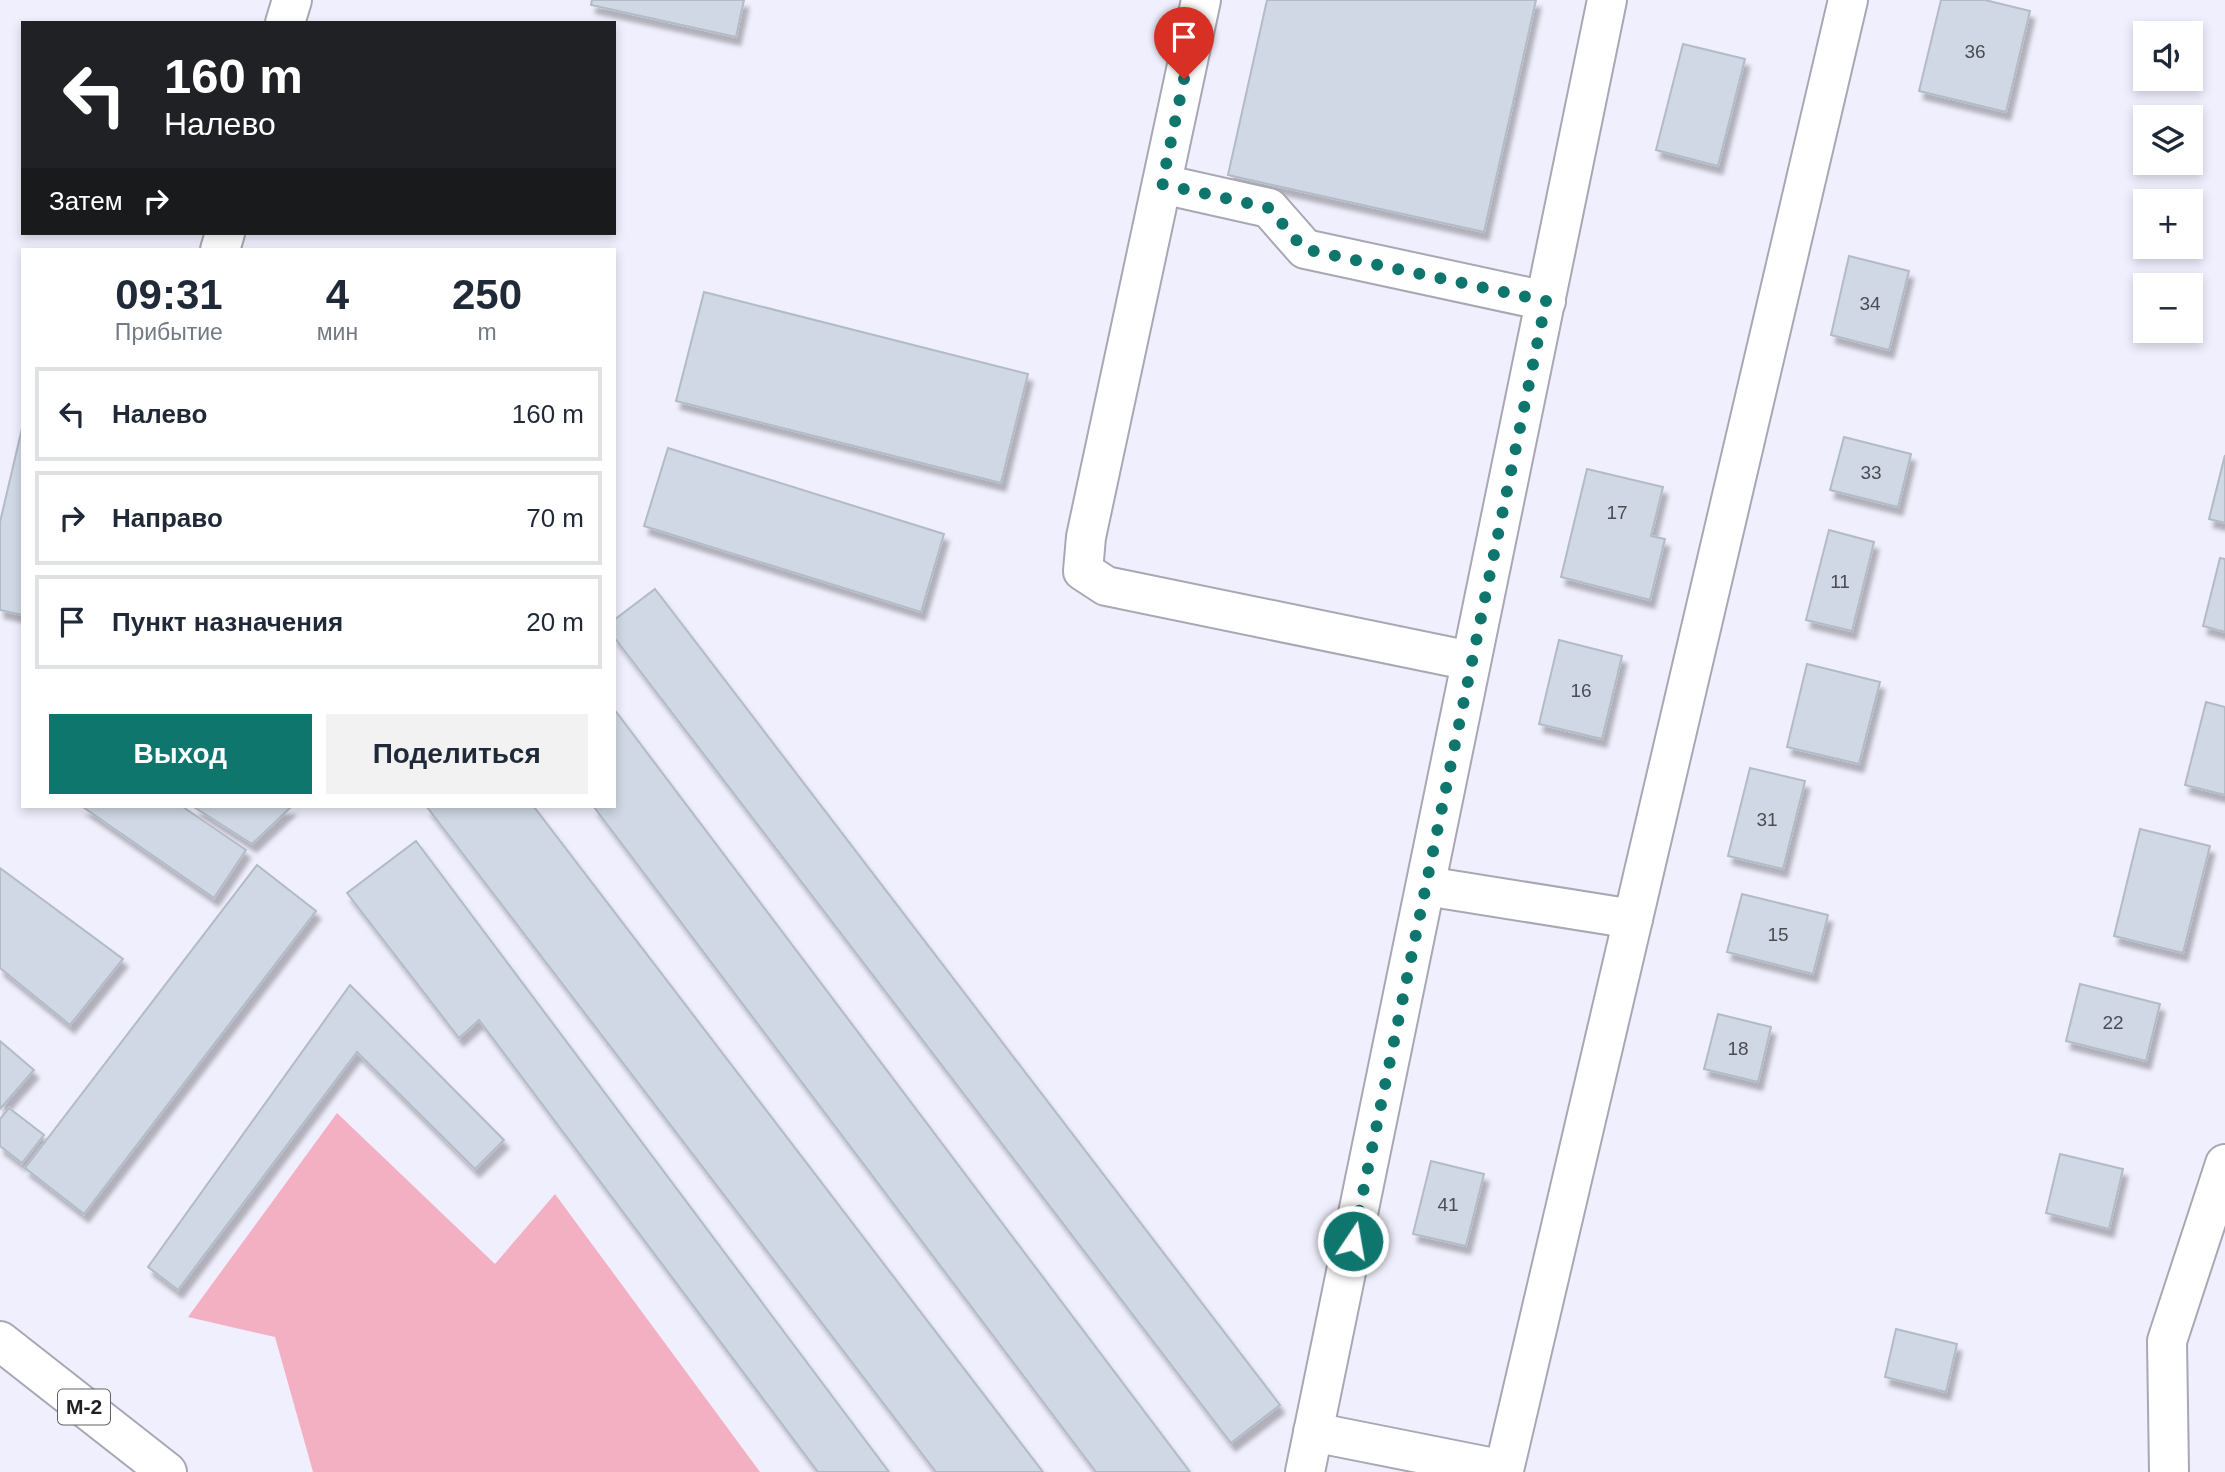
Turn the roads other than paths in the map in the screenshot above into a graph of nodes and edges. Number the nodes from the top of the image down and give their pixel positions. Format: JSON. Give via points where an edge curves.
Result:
{"nodes":[{"id":1,"x":292,"y":0,"type":"edge"},
{"id":2,"x":1201,"y":0,"type":"edge"},
{"id":3,"x":1607,"y":0,"type":"edge"},
{"id":4,"x":1848,"y":0,"type":"edge"},
{"id":5,"x":286,"y":21,"type":"edge"},
{"id":6,"x":1162,"y":184,"type":"junction"},
{"id":7,"x":1546,"y":301,"type":"junction"},
{"id":8,"x":1471,"y":661,"type":"junction"},
{"id":9,"x":1426,"y":886,"type":"junction"},
{"id":10,"x":1633,"y":919,"type":"junction"},
{"id":11,"x":2225,"y":1164,"type":"edge"},
{"id":12,"x":0,"y":1341,"type":"edge"},
{"id":13,"x":1313,"y":1432,"type":"junction"},
{"id":14,"x":1504,"y":1471,"type":"edge"},
{"id":15,"x":167,"y":1472,"type":"edge"},
{"id":16,"x":1305,"y":1472,"type":"edge"},
{"id":17,"x":2169,"y":1472,"type":"edge"}],
"edges":[{"from":1,"to":5,"type":"main road"},
{"from":2,"to":6,"type":"main road"},
{"from":3,"to":7,"type":"main road"},
{"from":4,"to":10,"type":"main road"},
{"from":6,"to":7,"type":"main road","via":[[1269,208],[1304,249]]},
{"from":6,"to":8,"type":"main road","via":[[1086,537],[1083,571],[1106,586]]},
{"from":7,"to":8,"type":"main road"},
{"from":8,"to":9,"type":"main road"},
{"from":9,"to":10,"type":"main road"},
{"from":9,"to":13,"type":"main road"},
{"from":10,"to":14,"type":"main road"},
{"from":11,"to":17,"type":"main road","via":[[2167,1341]]},
{"from":12,"to":15,"type":"main road","number":"М-2"},
{"from":13,"to":14,"type":"main road"},
{"from":13,"to":16,"type":"main road"}]}
